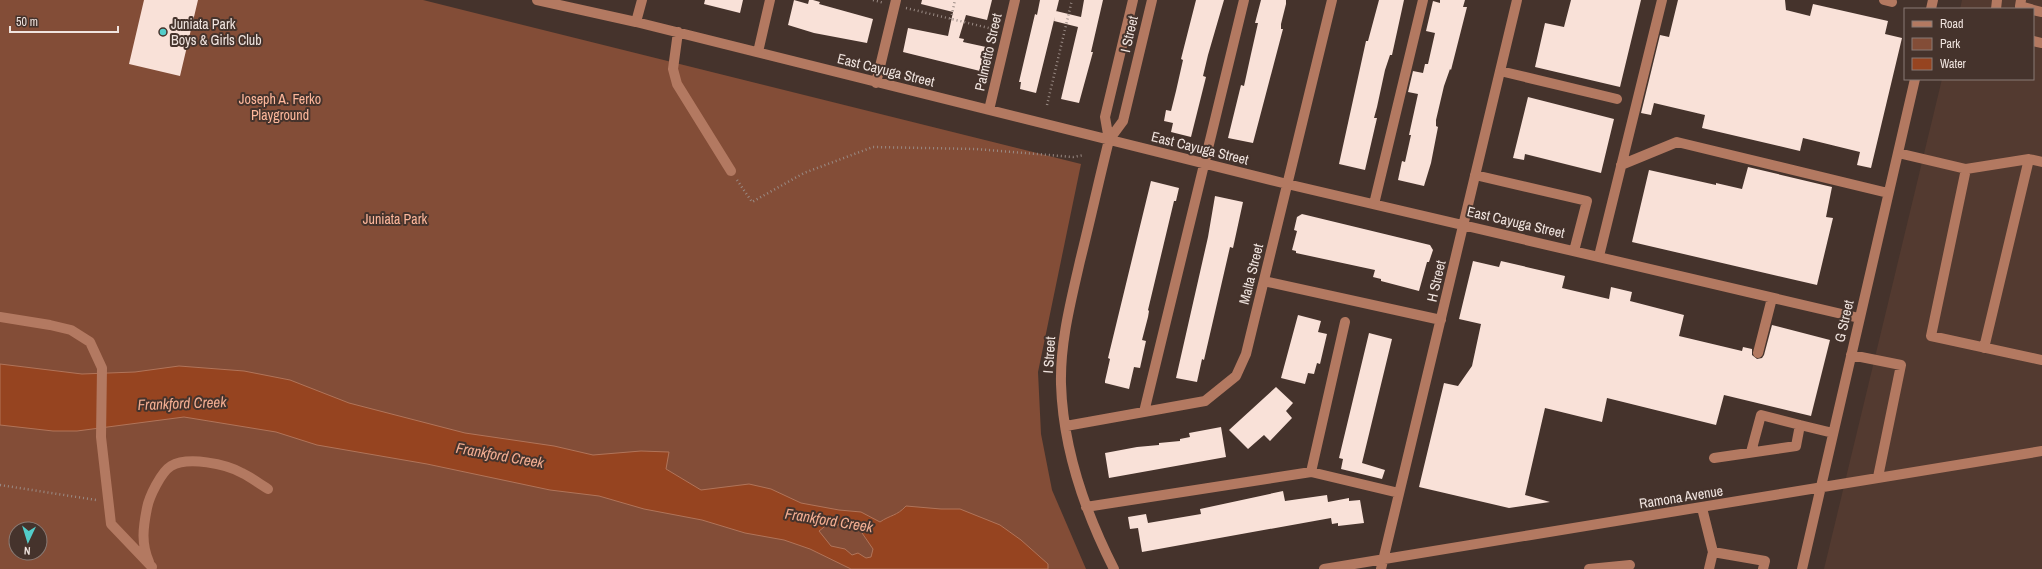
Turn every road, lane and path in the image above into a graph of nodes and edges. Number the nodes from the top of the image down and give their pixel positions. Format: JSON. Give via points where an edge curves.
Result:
{"nodes":[{"id":1,"x":537,"y":0,"type":"edge"},
{"id":2,"x":642,"y":0,"type":"edge"},
{"id":3,"x":770,"y":0,"type":"edge"},
{"id":4,"x":873,"y":0,"type":"edge"},
{"id":5,"x":896,"y":0,"type":"edge"},
{"id":6,"x":955,"y":0,"type":"edge"},
{"id":7,"x":1015,"y":0,"type":"edge"},
{"id":8,"x":1072,"y":0,"type":"edge"},
{"id":9,"x":1133,"y":0,"type":"edge"},
{"id":10,"x":1152,"y":0,"type":"edge"},
{"id":11,"x":1244,"y":0,"type":"edge"},
{"id":12,"x":1332,"y":0,"type":"edge"},
{"id":13,"x":1423,"y":0,"type":"edge"},
{"id":14,"x":1517,"y":0,"type":"edge"},
{"id":15,"x":1662,"y":0,"type":"edge"},
{"id":16,"x":2021,"y":0,"type":"edge"},
{"id":17,"x":885,"y":3,"type":"dead end"},
{"id":18,"x":904,"y":7,"type":"dead end"},
{"id":19,"x":2028,"y":8,"type":"edge"},
{"id":20,"x":951,"y":19,"type":"junction"},
{"id":21,"x":636,"y":22,"type":"junction"},
{"id":22,"x":997,"y":30,"type":"dead end"},
{"id":23,"x":678,"y":32,"type":"junction"},
{"id":24,"x":758,"y":52,"type":"junction"},
{"id":25,"x":1500,"y":71,"type":"junction"},
{"id":26,"x":1915,"y":80,"type":"edge"},
{"id":27,"x":876,"y":83,"type":"junction"},
{"id":28,"x":1617,"y":99,"type":"dead end"},
{"id":29,"x":1047,"y":105,"type":"dead end"},
{"id":30,"x":989,"y":110,"type":"junction"},
{"id":31,"x":1109,"y":140,"type":"junction"},
{"id":32,"x":1898,"y":153,"type":"junction"},
{"id":33,"x":1084,"y":155,"type":"dead end"},
{"id":34,"x":2029,"y":159,"type":"junction"},
{"id":35,"x":2042,"y":162,"type":"edge"},
{"id":36,"x":1204,"y":164,"type":"junction"},
{"id":37,"x":1621,"y":165,"type":"junction"},
{"id":38,"x":1966,"y":169,"type":"junction"},
{"id":39,"x":731,"y":171,"type":"joint"},
{"id":40,"x":1475,"y":175,"type":"junction"},
{"id":41,"x":1287,"y":184,"type":"junction"},
{"id":42,"x":1888,"y":193,"type":"junction"},
{"id":43,"x":1374,"y":204,"type":"junction"},
{"id":44,"x":1464,"y":224,"type":"junction"},
{"id":45,"x":1574,"y":251,"type":"junction"},
{"id":46,"x":1599,"y":256,"type":"junction"},
{"id":47,"x":1264,"y":281,"type":"junction"},
{"id":48,"x":1772,"y":298,"type":"junction"},
{"id":49,"x":0,"y":318,"type":"edge"},
{"id":50,"x":1859,"y":318,"type":"junction"},
{"id":51,"x":1441,"y":320,"type":"junction"},
{"id":52,"x":1345,"y":322,"type":"dead end"},
{"id":53,"x":1984,"y":348,"type":"junction"},
{"id":54,"x":1758,"y":353,"type":"dead end"},
{"id":55,"x":1851,"y":355,"type":"junction"},
{"id":56,"x":2042,"y":359,"type":"edge"},
{"id":57,"x":1144,"y":412,"type":"junction"},
{"id":58,"x":1800,"y":425,"type":"junction"},
{"id":59,"x":1066,"y":426,"type":"junction"},
{"id":60,"x":1833,"y":433,"type":"junction"},
{"id":61,"x":2042,"y":451,"type":"edge"},
{"id":62,"x":1751,"y":452,"type":"junction"},
{"id":63,"x":1714,"y":458,"type":"dead end"},
{"id":64,"x":1311,"y":472,"type":"junction"},
{"id":65,"x":1878,"y":477,"type":"junction"},
{"id":66,"x":0,"y":485,"type":"edge"},
{"id":67,"x":1822,"y":487,"type":"junction"},
{"id":68,"x":268,"y":489,"type":"dead end"},
{"id":69,"x":1399,"y":493,"type":"junction"},
{"id":70,"x":107,"y":501,"type":"junction"},
{"id":71,"x":1086,"y":507,"type":"junction"},
{"id":72,"x":1702,"y":508,"type":"junction"},
{"id":73,"x":1712,"y":552,"type":"junction"},
{"id":74,"x":1382,"y":564,"type":"edge"},
{"id":75,"x":1630,"y":565,"type":"dead end"},
{"id":76,"x":152,"y":568,"type":"edge"},
{"id":77,"x":1114,"y":569,"type":"edge"},
{"id":78,"x":1324,"y":569,"type":"edge"},
{"id":79,"x":1589,"y":569,"type":"edge"},
{"id":80,"x":1709,"y":569,"type":"edge"},
{"id":81,"x":1763,"y":569,"type":"edge"},
{"id":82,"x":1802,"y":569,"type":"edge"}],
"edges":[{"from":1,"to":21,"type":"street","name":"East Cayuga Street"},
{"from":2,"to":21,"type":"street"},
{"from":3,"to":24,"type":"street"},
{"from":4,"to":17,"type":"path"},
{"from":5,"to":27,"type":"street"},
{"from":6,"to":20,"type":"path"},
{"from":7,"to":30,"type":"street","name":"Palmetto Street"},
{"from":8,"to":29,"type":"path"},
{"from":9,"to":31,"type":"street","name":"I Street","via":[[1105,117]]},
{"from":10,"to":31,"type":"street","name":"I Street","via":[[1123,121]]},
{"from":11,"to":36,"type":"street"},
{"from":12,"to":41,"type":"street","name":"Malta Street"},
{"from":13,"to":43,"type":"street"},
{"from":14,"to":25,"type":"street","name":"H Street"},
{"from":15,"to":37,"type":"street"},
{"from":16,"to":19,"type":"street","via":[[2020,6]]},
{"from":18,"to":20,"type":"path"},
{"from":20,"to":22,"type":"path"},
{"from":21,"to":23,"type":"street","name":"East Cayuga Street"},
{"from":23,"to":24,"type":"street","name":"East Cayuga Street"},
{"from":23,"to":39,"type":"street","via":[[674,69],[677,84]]},
{"from":24,"to":27,"type":"street","name":"East Cayuga Street"},
{"from":25,"to":28,"type":"street"},
{"from":25,"to":40,"type":"street","name":"H Street"},
{"from":26,"to":32,"type":"street","name":"G Street"},
{"from":27,"to":30,"type":"street","name":"East Cayuga Street"},
{"from":30,"to":31,"type":"street","name":"East Cayuga Street"},
{"from":31,"to":36,"type":"street","name":"East Cayuga Street"},
{"from":31,"to":59,"type":"street","name":"I Street","via":[[1066,322],[1061,384]]},
{"from":32,"to":38,"type":"street"},
{"from":32,"to":42,"type":"street","name":"G Street"},
{"from":33,"to":39,"type":"path","via":[[1073,157],[976,149],[873,147],[804,173],[752,202]]},
{"from":34,"to":35,"type":"street"},
{"from":34,"to":38,"type":"street"},
{"from":34,"to":53,"type":"street"},
{"from":36,"to":41,"type":"street","name":"East Cayuga Street"},
{"from":36,"to":57,"type":"street"},
{"from":37,"to":42,"type":"street","via":[[1677,142]]},
{"from":37,"to":46,"type":"street"},
{"from":38,"to":53,"type":"street","via":[[1930,336]]},
{"from":40,"to":44,"type":"street","name":"H Street"},
{"from":40,"to":45,"type":"street","via":[[1587,202]]},
{"from":41,"to":43,"type":"street","name":"East Cayuga Street"},
{"from":41,"to":47,"type":"street","name":"Malta Street"},
{"from":42,"to":50,"type":"street","name":"G Street"},
{"from":43,"to":44,"type":"street","name":"East Cayuga Street"},
{"from":44,"to":45,"type":"street","name":"East Cayuga Street"},
{"from":44,"to":51,"type":"street","name":"H Street"},
{"from":45,"to":46,"type":"street","name":"East Cayuga Street"},
{"from":46,"to":48,"type":"street","name":"East Cayuga Street"},
{"from":47,"to":51,"type":"street"},
{"from":47,"to":57,"type":"street","name":"Malta Street","via":[[1246,354],[1236,376],[1205,401]]},
{"from":48,"to":50,"type":"street","name":"East Cayuga Street"},
{"from":48,"to":54,"type":"street"},
{"from":49,"to":70,"type":"street","via":[[71,330],[90,342],[102,368],[101,437]]},
{"from":50,"to":55,"type":"street","name":"G Street"},
{"from":51,"to":69,"type":"street","name":"H Street"},
{"from":52,"to":64,"type":"street"},
{"from":53,"to":56,"type":"street"},
{"from":55,"to":60,"type":"street","name":"G Street"},
{"from":55,"to":65,"type":"street","via":[[1902,365]]},
{"from":57,"to":59,"type":"street","name":"Malta Street"},
{"from":58,"to":60,"type":"street"},
{"from":58,"to":62,"type":"street","via":[[1796,446]]},
{"from":58,"to":62,"type":"street","via":[[1761,415]]},
{"from":59,"to":71,"type":"street","name":"I Street","via":[[1078,485]]},
{"from":60,"to":67,"type":"street","name":"G Street"},
{"from":61,"to":65,"type":"street","name":"Ramona Avenue"},
{"from":62,"to":63,"type":"street"},
{"from":64,"to":69,"type":"street"},
{"from":64,"to":71,"type":"street"},
{"from":65,"to":67,"type":"street","name":"Ramona Avenue"},
{"from":66,"to":70,"type":"path","via":[[60,496]]},
{"from":67,"to":72,"type":"street","name":"Ramona Avenue"},
{"from":67,"to":82,"type":"street","name":"G Street"},
{"from":68,"to":76,"type":"street","via":[[229,467],[191,461],[170,466],[156,485],[143,524],[142,541]]},
{"from":69,"to":74,"type":"street","name":"H Street"},
{"from":70,"to":76,"type":"street","via":[[111,524]]},
{"from":71,"to":77,"type":"street","name":"I Street"},
{"from":72,"to":73,"type":"street"},
{"from":72,"to":74,"type":"street","name":"Ramona Avenue"},
{"from":73,"to":80,"type":"street"},
{"from":73,"to":81,"type":"street","via":[[1765,561]]},
{"from":74,"to":78,"type":"street","name":"Ramona Avenue"},
{"from":75,"to":79,"type":"street"}]}
